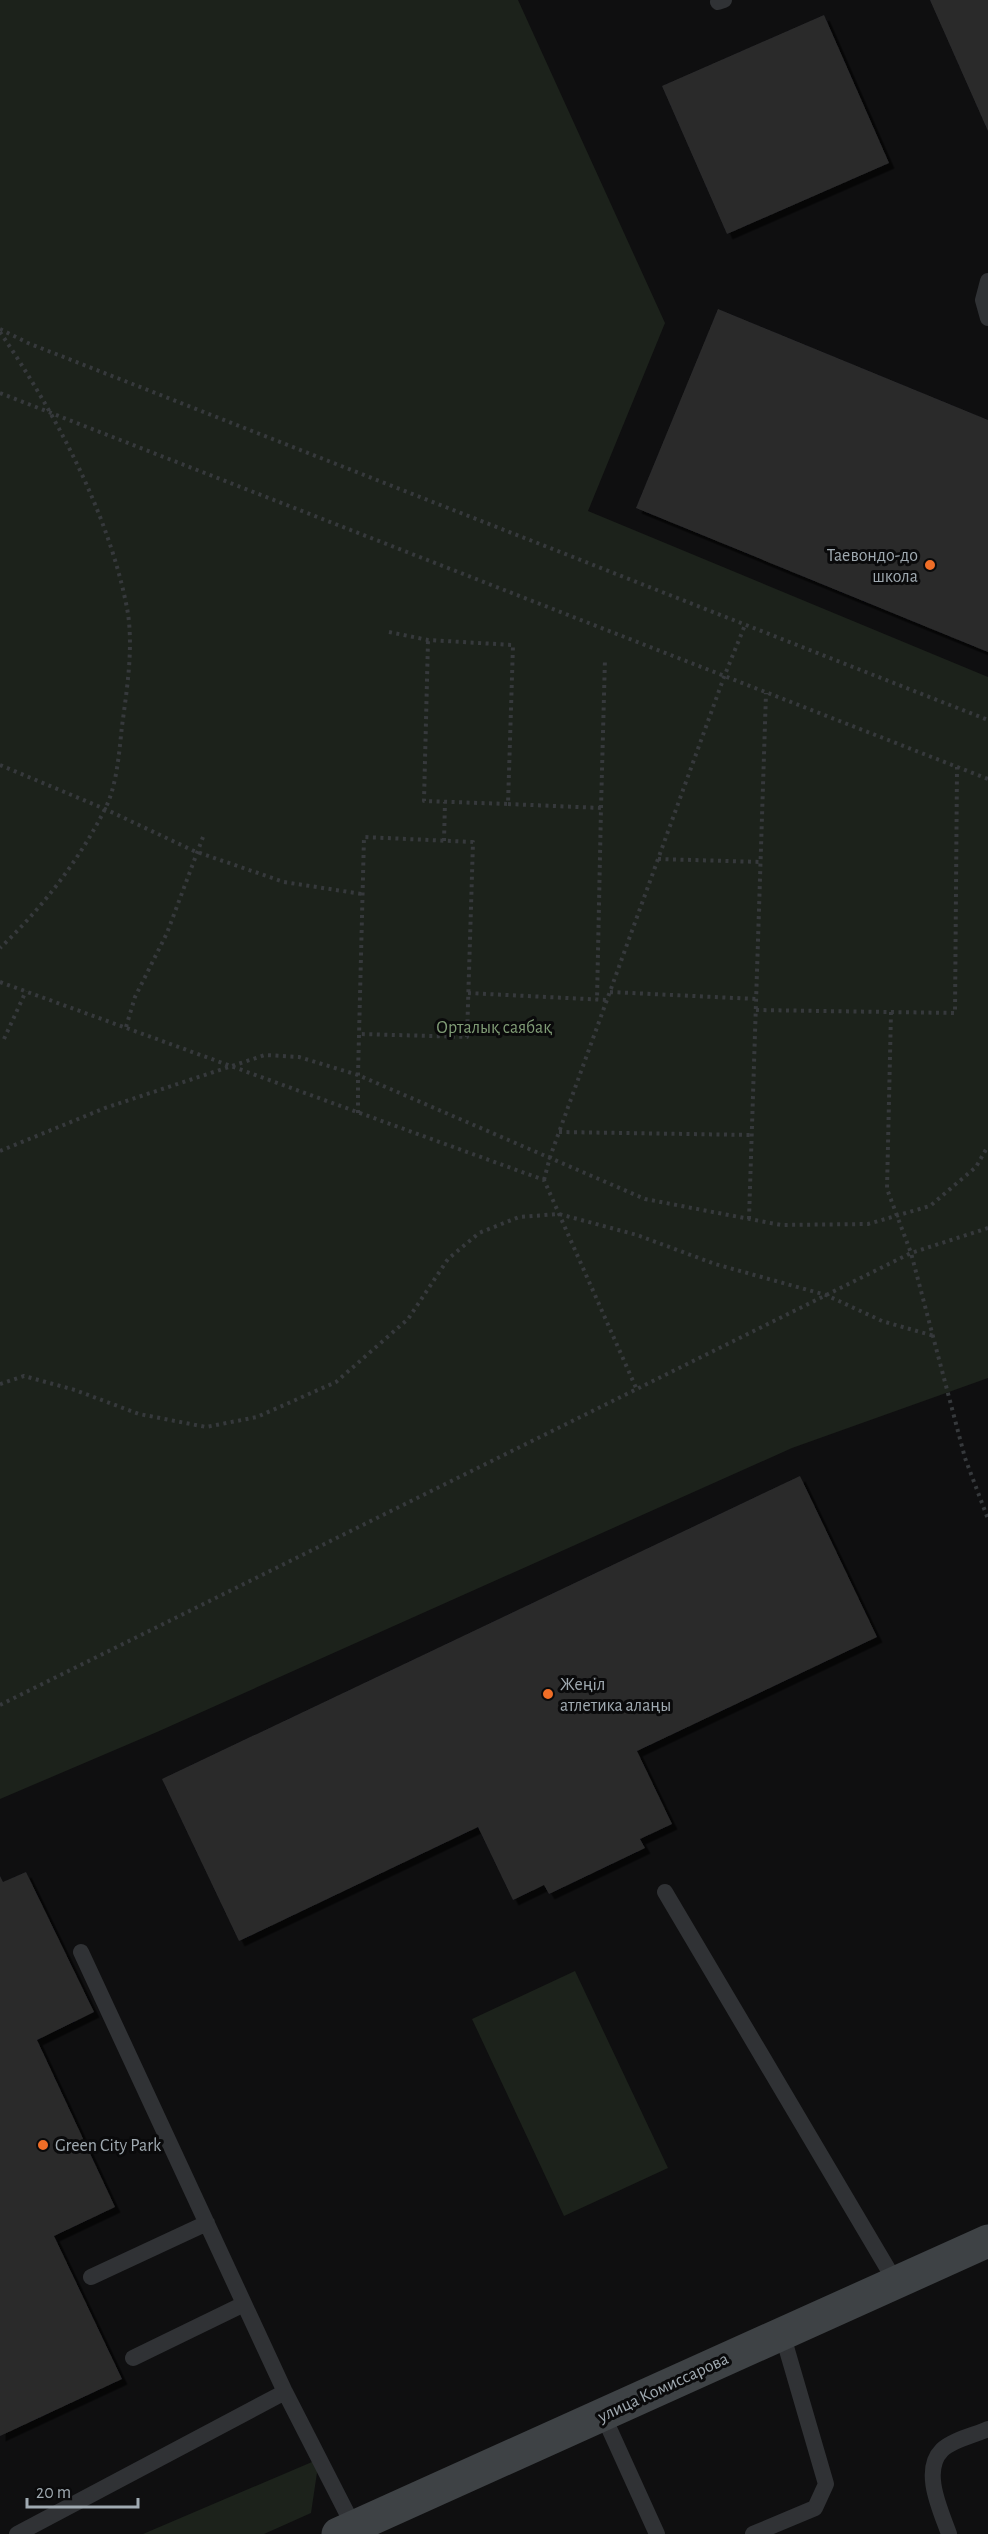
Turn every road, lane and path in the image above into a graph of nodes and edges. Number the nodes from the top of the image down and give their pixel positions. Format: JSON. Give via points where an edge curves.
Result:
{"nodes":[{"id":1,"x":988,"y":281,"type":"edge"},
{"id":2,"x":988,"y":318,"type":"edge"},
{"id":3,"x":0,"y":331,"type":"edge"},
{"id":4,"x":0,"y":393,"type":"edge"},
{"id":5,"x":48,"y":411,"type":"junction"},
{"id":6,"x":745,"y":625,"type":"junction"},
{"id":7,"x":389,"y":632,"type":"dead end"},
{"id":8,"x":428,"y":640,"type":"junction"},
{"id":9,"x":605,"y":657,"type":"dead end"},
{"id":10,"x":724,"y":677,"type":"junction"},
{"id":11,"x":766,"y":693,"type":"junction"},
{"id":12,"x":988,"y":720,"type":"edge"},
{"id":13,"x":0,"y":765,"type":"edge"},
{"id":14,"x":957,"y":767,"type":"junction"},
{"id":15,"x":988,"y":779,"type":"edge"},
{"id":16,"x":445,"y":802,"type":"junction"},
{"id":17,"x":508,"y":804,"type":"junction"},
{"id":18,"x":601,"y":808,"type":"junction"},
{"id":19,"x":105,"y":809,"type":"junction"},
{"id":20,"x":203,"y":837,"type":"dead end"},
{"id":21,"x":444,"y":841,"type":"junction"},
{"id":22,"x":198,"y":852,"type":"junction"},
{"id":23,"x":658,"y":859,"type":"junction"},
{"id":24,"x":761,"y":862,"type":"junction"},
{"id":25,"x":362,"y":894,"type":"junction"},
{"id":26,"x":0,"y":948,"type":"edge"},
{"id":27,"x":0,"y":982,"type":"edge"},
{"id":28,"x":26,"y":991,"type":"junction"},
{"id":29,"x":610,"y":992,"type":"junction"},
{"id":30,"x":468,"y":993,"type":"junction"},
{"id":31,"x":756,"y":999,"type":"junction"},
{"id":32,"x":597,"y":1000,"type":"junction"},
{"id":33,"x":607,"y":1000,"type":"junction"},
{"id":34,"x":756,"y":1010,"type":"junction"},
{"id":35,"x":891,"y":1012,"type":"junction"},
{"id":36,"x":125,"y":1027,"type":"junction"},
{"id":37,"x":359,"y":1034,"type":"junction"},
{"id":38,"x":4,"y":1039,"type":"dead end"},
{"id":39,"x":226,"y":1066,"type":"junction"},
{"id":40,"x":358,"y":1076,"type":"junction"},
{"id":41,"x":358,"y":1113,"type":"junction"},
{"id":42,"x":559,"y":1132,"type":"junction"},
{"id":43,"x":752,"y":1135,"type":"junction"},
{"id":44,"x":988,"y":1146,"type":"edge"},
{"id":45,"x":0,"y":1151,"type":"edge"},
{"id":46,"x":550,"y":1157,"type":"junction"},
{"id":47,"x":544,"y":1180,"type":"junction"},
{"id":48,"x":559,"y":1214,"type":"junction"},
{"id":49,"x":896,"y":1216,"type":"junction"},
{"id":50,"x":749,"y":1219,"type":"junction"},
{"id":51,"x":988,"y":1228,"type":"edge"},
{"id":52,"x":911,"y":1253,"type":"junction"},
{"id":53,"x":826,"y":1295,"type":"junction"},
{"id":54,"x":934,"y":1336,"type":"junction"},
{"id":55,"x":0,"y":1384,"type":"edge"},
{"id":56,"x":637,"y":1390,"type":"junction"},
{"id":57,"x":988,"y":1519,"type":"edge"},
{"id":58,"x":0,"y":1705,"type":"edge"},
{"id":59,"x":664,"y":1892,"type":"dead end"},
{"id":60,"x":81,"y":1952,"type":"dead end"},
{"id":61,"x":207,"y":2223,"type":"junction"},
{"id":62,"x":988,"y":2241,"type":"edge"},
{"id":63,"x":92,"y":2277,"type":"dead end"},
{"id":64,"x":896,"y":2281,"type":"junction"},
{"id":65,"x":244,"y":2304,"type":"junction"},
{"id":66,"x":782,"y":2333,"type":"junction"},
{"id":67,"x":133,"y":2358,"type":"dead end"},
{"id":68,"x":285,"y":2392,"type":"junction"},
{"id":69,"x":603,"y":2415,"type":"junction"},
{"id":70,"x":988,"y":2429,"type":"edge"},
{"id":71,"x":346,"y":2530,"type":"edge"},
{"id":72,"x":17,"y":2534,"type":"edge"},
{"id":73,"x":657,"y":2534,"type":"edge"},
{"id":74,"x":753,"y":2534,"type":"edge"},
{"id":75,"x":949,"y":2534,"type":"edge"}],
"edges":[{"from":1,"to":2,"type":"lane","via":[[983,300]]},
{"from":3,"to":5,"type":"path"},
{"from":3,"to":6,"type":"path"},
{"from":4,"to":5,"type":"path"},
{"from":5,"to":10,"type":"path"},
{"from":5,"to":19,"type":"path","via":[[80,469],[128,609],[124,709],[118,759]]},
{"from":6,"to":10,"type":"path"},
{"from":6,"to":12,"type":"path"},
{"from":7,"to":8,"type":"path"},
{"from":8,"to":16,"type":"path","via":[[424,801]]},
{"from":8,"to":17,"type":"path","via":[[513,645]]},
{"from":9,"to":18,"type":"path"},
{"from":10,"to":11,"type":"path"},
{"from":10,"to":23,"type":"path"},
{"from":11,"to":14,"type":"path"},
{"from":11,"to":24,"type":"path"},
{"from":13,"to":19,"type":"path"},
{"from":14,"to":15,"type":"path"},
{"from":14,"to":35,"type":"path","via":[[956,1013]]},
{"from":16,"to":17,"type":"path"},
{"from":16,"to":21,"type":"path"},
{"from":17,"to":18,"type":"path"},
{"from":18,"to":32,"type":"path"},
{"from":19,"to":22,"type":"path"},
{"from":19,"to":26,"type":"path","via":[[57,885]]},
{"from":20,"to":22,"type":"path"},
{"from":21,"to":25,"type":"path","via":[[364,837]]},
{"from":21,"to":30,"type":"path","via":[[473,842]]},
{"from":22,"to":25,"type":"path","via":[[285,882]]},
{"from":22,"to":36,"type":"path"},
{"from":23,"to":24,"type":"path"},
{"from":23,"to":29,"type":"path"},
{"from":24,"to":31,"type":"path"},
{"from":25,"to":37,"type":"path"},
{"from":27,"to":28,"type":"path"},
{"from":28,"to":36,"type":"path"},
{"from":28,"to":38,"type":"path"},
{"from":29,"to":31,"type":"path"},
{"from":29,"to":33,"type":"path"},
{"from":30,"to":32,"type":"path"},
{"from":30,"to":37,"type":"path","via":[[467,1037]]},
{"from":31,"to":34,"type":"path"},
{"from":32,"to":33,"type":"path"},
{"from":33,"to":42,"type":"path"},
{"from":34,"to":35,"type":"path"},
{"from":34,"to":43,"type":"path"},
{"from":35,"to":49,"type":"path","via":[[888,1189]]},
{"from":36,"to":39,"type":"path"},
{"from":37,"to":40,"type":"path"},
{"from":39,"to":40,"type":"path","via":[[265,1055],[299,1057]]},
{"from":39,"to":41,"type":"path"},
{"from":39,"to":45,"type":"path","via":[[105,1108]]},
{"from":40,"to":41,"type":"path"},
{"from":40,"to":46,"type":"path"},
{"from":41,"to":47,"type":"path"},
{"from":42,"to":43,"type":"path"},
{"from":42,"to":46,"type":"path"},
{"from":43,"to":50,"type":"path"},
{"from":44,"to":49,"type":"path","via":[[976,1167],[930,1206]]},
{"from":46,"to":47,"type":"path"},
{"from":46,"to":50,"type":"path","via":[[645,1199]]},
{"from":47,"to":48,"type":"path"},
{"from":48,"to":53,"type":"path"},
{"from":48,"to":55,"type":"path","via":[[519,1217],[479,1233],[448,1259],[408,1319],[336,1382],[257,1417],[206,1427],[139,1414],[24,1376]]},
{"from":48,"to":56,"type":"path"},
{"from":49,"to":50,"type":"path","via":[[868,1224],[781,1225]]},
{"from":49,"to":52,"type":"path"},
{"from":51,"to":52,"type":"path"},
{"from":52,"to":53,"type":"path"},
{"from":52,"to":54,"type":"path"},
{"from":53,"to":54,"type":"path","via":[[882,1321]]},
{"from":53,"to":56,"type":"path"},
{"from":54,"to":57,"type":"path","via":[[965,1458]]},
{"from":56,"to":58,"type":"path"},
{"from":59,"to":64,"type":"lane"},
{"from":60,"to":61,"type":"lane"},
{"from":61,"to":63,"type":"lane"},
{"from":61,"to":65,"type":"lane"},
{"from":62,"to":64,"type":"street","name":"улица Комиссарова"},
{"from":64,"to":66,"type":"street","name":"улица Комиссарова"},
{"from":65,"to":67,"type":"lane"},
{"from":65,"to":68,"type":"lane"},
{"from":66,"to":69,"type":"street","name":"улица Комиссарова"},
{"from":66,"to":74,"type":"lane","via":[[826,2484],[815,2508]]},
{"from":68,"to":71,"type":"lane"},
{"from":68,"to":72,"type":"lane"},
{"from":69,"to":71,"type":"street","name":"улица Комиссарова"},
{"from":69,"to":73,"type":"lane"},
{"from":70,"to":75,"type":"lane","via":[[942,2450],[933,2466],[936,2494]]}]}
